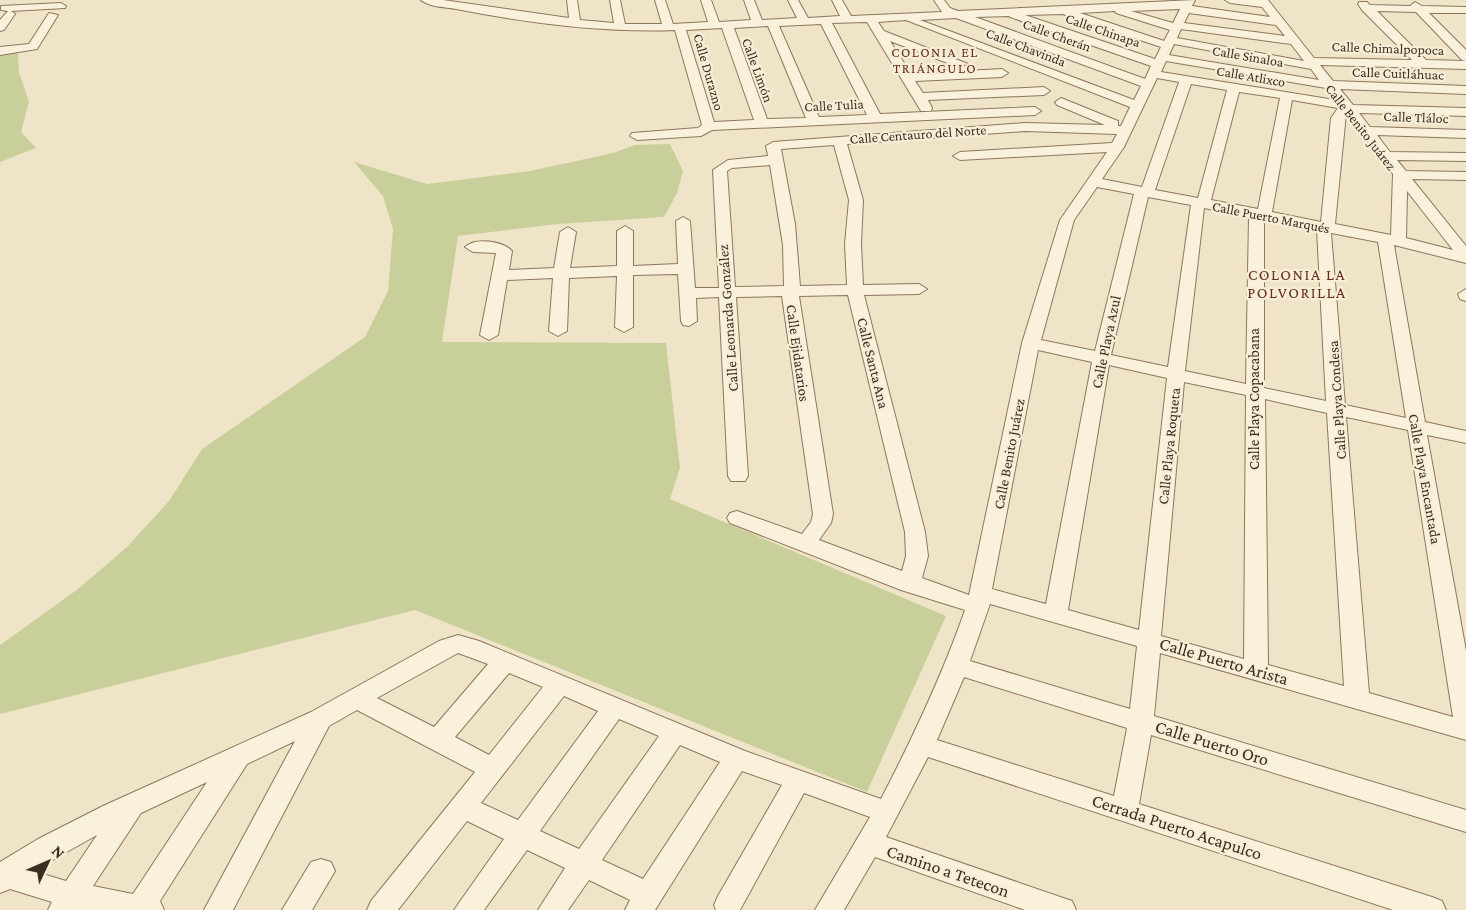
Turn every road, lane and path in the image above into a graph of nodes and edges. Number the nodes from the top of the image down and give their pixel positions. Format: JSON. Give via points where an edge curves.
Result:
{"nodes":[{"id":1,"x":426,"y":0,"type":"edge"},
{"id":2,"x":526,"y":0,"type":"edge"},
{"id":3,"x":572,"y":0,"type":"edge"},
{"id":4,"x":615,"y":0,"type":"edge"},
{"id":5,"x":660,"y":0,"type":"edge"},
{"id":6,"x":706,"y":0,"type":"edge"},
{"id":7,"x":749,"y":0,"type":"edge"},
{"id":8,"x":794,"y":0,"type":"edge"},
{"id":9,"x":837,"y":0,"type":"edge"},
{"id":10,"x":939,"y":0,"type":"edge"},
{"id":11,"x":989,"y":0,"type":"edge"},
{"id":12,"x":1041,"y":0,"type":"edge"},
{"id":13,"x":1230,"y":0,"type":"edge"},
{"id":14,"x":1410,"y":0,"type":"edge"},
{"id":15,"x":1454,"y":0,"type":"edge"},
{"id":16,"x":1264,"y":2,"type":"edge"},
{"id":17,"x":26,"y":3,"type":"edge"},
{"id":18,"x":45,"y":3,"type":"edge"},
{"id":19,"x":1145,"y":3,"type":"edge"},
{"id":20,"x":1189,"y":3,"type":"edge"},
{"id":21,"x":1362,"y":4,"type":"edge"},
{"id":22,"x":1101,"y":5,"type":"edge"},
{"id":23,"x":483,"y":6,"type":"edge"},
{"id":24,"x":1051,"y":9,"type":"junction"},
{"id":25,"x":1065,"y":9,"type":"junction"},
{"id":26,"x":1419,"y":9,"type":"junction"},
{"id":27,"x":1466,"y":10,"type":"edge"},
{"id":28,"x":1005,"y":12,"type":"junction"},
{"id":29,"x":898,"y":14,"type":"junction"},
{"id":30,"x":955,"y":14,"type":"junction"},
{"id":31,"x":528,"y":17,"type":"junction"},
{"id":32,"x":870,"y":18,"type":"junction"},
{"id":33,"x":847,"y":19,"type":"junction"},
{"id":34,"x":825,"y":20,"type":"junction"},
{"id":35,"x":804,"y":21,"type":"junction"},
{"id":36,"x":575,"y":22,"type":"junction"},
{"id":37,"x":1280,"y":22,"type":"junction"},
{"id":38,"x":772,"y":23,"type":"junction"},
{"id":39,"x":758,"y":24,"type":"junction"},
{"id":40,"x":721,"y":25,"type":"junction"},
{"id":41,"x":620,"y":27,"type":"junction"},
{"id":42,"x":674,"y":27,"type":"junction"},
{"id":43,"x":1177,"y":27,"type":"junction"},
{"id":44,"x":0,"y":28,"type":"edge"},
{"id":45,"x":879,"y":33,"type":"junction"},
{"id":46,"x":1448,"y":38,"type":"junction"},
{"id":47,"x":1466,"y":39,"type":"edge"},
{"id":48,"x":1294,"y":41,"type":"junction"},
{"id":49,"x":0,"y":51,"type":"edge"},
{"id":50,"x":1466,"y":57,"type":"edge"},
{"id":51,"x":1159,"y":61,"type":"junction"},
{"id":52,"x":1312,"y":63,"type":"junction"},
{"id":53,"x":962,"y":64,"type":"dead end"},
{"id":54,"x":1423,"y":64,"type":"junction"},
{"id":55,"x":1466,"y":65,"type":"edge"},
{"id":56,"x":1002,"y":73,"type":"dead end"},
{"id":57,"x":907,"y":78,"type":"junction"},
{"id":58,"x":1186,"y":80,"type":"junction"},
{"id":59,"x":1329,"y":86,"type":"junction"},
{"id":60,"x":1234,"y":88,"type":"junction"},
{"id":61,"x":1415,"y":89,"type":"junction"},
{"id":62,"x":1044,"y":90,"type":"dead end"},
{"id":63,"x":1466,"y":90,"type":"edge"},
{"id":64,"x":920,"y":97,"type":"junction"},
{"id":65,"x":1286,"y":98,"type":"junction"},
{"id":66,"x":1060,"y":102,"type":"dead end"},
{"id":67,"x":1138,"y":106,"type":"junction"},
{"id":68,"x":1346,"y":107,"type":"junction"},
{"id":69,"x":1035,"y":111,"type":"dead end"},
{"id":70,"x":1435,"y":111,"type":"junction"},
{"id":71,"x":1466,"y":112,"type":"edge"},
{"id":72,"x":930,"y":114,"type":"junction"},
{"id":73,"x":875,"y":117,"type":"junction"},
{"id":74,"x":814,"y":121,"type":"junction"},
{"id":75,"x":762,"y":124,"type":"junction"},
{"id":76,"x":709,"y":126,"type":"junction"},
{"id":77,"x":1365,"y":131,"type":"junction"},
{"id":78,"x":1460,"y":133,"type":"edge"},
{"id":79,"x":637,"y":135,"type":"dead end"},
{"id":80,"x":1122,"y":138,"type":"junction"},
{"id":81,"x":839,"y":140,"type":"junction"},
{"id":82,"x":1466,"y":147,"type":"edge"},
{"id":83,"x":960,"y":156,"type":"dead end"},
{"id":84,"x":1384,"y":156,"type":"junction"},
{"id":85,"x":1466,"y":157,"type":"edge"},
{"id":86,"x":776,"y":160,"type":"junction"},
{"id":87,"x":1400,"y":175,"type":"junction"},
{"id":88,"x":1466,"y":177,"type":"edge"},
{"id":89,"x":1093,"y":182,"type":"junction"},
{"id":90,"x":1144,"y":193,"type":"junction"},
{"id":91,"x":1199,"y":203,"type":"junction"},
{"id":92,"x":1260,"y":215,"type":"junction"},
{"id":93,"x":683,"y":220,"type":"dead end"},
{"id":94,"x":1324,"y":227,"type":"junction"},
{"id":95,"x":625,"y":231,"type":"dead end"},
{"id":96,"x":568,"y":232,"type":"dead end"},
{"id":97,"x":1391,"y":240,"type":"junction"},
{"id":98,"x":473,"y":247,"type":"dead end"},
{"id":99,"x":1462,"y":252,"type":"edge"},
{"id":100,"x":685,"y":269,"type":"junction"},
{"id":101,"x":626,"y":271,"type":"junction"},
{"id":102,"x":561,"y":272,"type":"junction"},
{"id":103,"x":500,"y":275,"type":"junction"},
{"id":104,"x":919,"y":289,"type":"dead end"},
{"id":105,"x":855,"y":291,"type":"junction"},
{"id":106,"x":689,"y":293,"type":"junction"},
{"id":107,"x":726,"y":293,"type":"junction"},
{"id":108,"x":792,"y":293,"type":"junction"},
{"id":109,"x":689,"y":321,"type":"dead end"},
{"id":110,"x":624,"y":327,"type":"dead end"},
{"id":111,"x":558,"y":331,"type":"dead end"},
{"id":112,"x":489,"y":335,"type":"dead end"},
{"id":113,"x":1031,"y":343,"type":"junction"},
{"id":114,"x":1102,"y":357,"type":"junction"},
{"id":115,"x":1176,"y":373,"type":"junction"},
{"id":116,"x":1254,"y":391,"type":"junction"},
{"id":117,"x":1338,"y":410,"type":"junction"},
{"id":118,"x":1416,"y":426,"type":"junction"},
{"id":119,"x":1466,"y":437,"type":"edge"},
{"id":120,"x":738,"y":476,"type":"dead end"},
{"id":121,"x":737,"y":518,"type":"dead end"},
{"id":122,"x":807,"y":542,"type":"junction"},
{"id":123,"x":909,"y":584,"type":"junction"},
{"id":124,"x":980,"y":600,"type":"junction"},
{"id":125,"x":1056,"y":613,"type":"junction"},
{"id":126,"x":1149,"y":639,"type":"junction"},
{"id":127,"x":504,"y":662,"type":"junction"},
{"id":128,"x":957,"y":666,"type":"junction"},
{"id":129,"x":1256,"y":670,"type":"junction"},
{"id":130,"x":559,"y":685,"type":"junction"},
{"id":131,"x":1357,"y":698,"type":"junction"},
{"id":132,"x":357,"y":699,"type":"junction"},
{"id":133,"x":613,"y":709,"type":"junction"},
{"id":134,"x":320,"y":719,"type":"junction"},
{"id":135,"x":1466,"y":720,"type":"edge"},
{"id":136,"x":1141,"y":721,"type":"junction"},
{"id":137,"x":1466,"y":730,"type":"edge"},
{"id":138,"x":675,"y":733,"type":"junction"},
{"id":139,"x":439,"y":739,"type":"junction"},
{"id":140,"x":922,"y":745,"type":"junction"},
{"id":141,"x":239,"y":755,"type":"junction"},
{"id":142,"x":736,"y":758,"type":"junction"},
{"id":143,"x":492,"y":768,"type":"junction"},
{"id":144,"x":798,"y":780,"type":"junction"},
{"id":145,"x":131,"y":806,"type":"junction"},
{"id":146,"x":462,"y":806,"type":"junction"},
{"id":147,"x":1125,"y":809,"type":"junction"},
{"id":148,"x":887,"y":812,"type":"junction"},
{"id":149,"x":1466,"y":821,"type":"edge"},
{"id":150,"x":521,"y":835,"type":"junction"},
{"id":151,"x":868,"y":843,"type":"junction"},
{"id":152,"x":583,"y":864,"type":"junction"},
{"id":153,"x":321,"y":871,"type":"dead end"},
{"id":154,"x":1,"y":878,"type":"edge"},
{"id":155,"x":67,"y":902,"type":"edge"},
{"id":156,"x":644,"y":903,"type":"edge"},
{"id":157,"x":728,"y":905,"type":"dead end"},
{"id":158,"x":142,"y":909,"type":"edge"},
{"id":159,"x":218,"y":910,"type":"edge"},
{"id":160,"x":296,"y":910,"type":"edge"},
{"id":161,"x":381,"y":910,"type":"edge"},
{"id":162,"x":468,"y":910,"type":"edge"},
{"id":163,"x":552,"y":910,"type":"edge"},
{"id":164,"x":829,"y":910,"type":"edge"},
{"id":165,"x":1062,"y":910,"type":"edge"},
{"id":166,"x":1432,"y":910,"type":"edge"}],
"edges":[{"from":1,"to":23,"type":"street"},
{"from":2,"to":31,"type":"street"},
{"from":3,"to":36,"type":"street"},
{"from":4,"to":41,"type":"street"},
{"from":5,"to":42,"type":"street","name":"Calle Durazno"},
{"from":6,"to":40,"type":"street","name":"Calle Limón"},
{"from":7,"to":39,"type":"street"},
{"from":8,"to":35,"type":"street"},
{"from":9,"to":33,"type":"street"},
{"from":10,"to":30,"type":"street"},
{"from":11,"to":28,"type":"street"},
{"from":12,"to":24,"type":"street"},
{"from":13,"to":16,"type":"street"},
{"from":14,"to":26,"type":"street"},
{"from":15,"to":27,"type":"street"},
{"from":16,"to":37,"type":"street","name":"Calle Benito Juárez"},
{"from":17,"to":18,"type":"street"},
{"from":17,"to":44,"type":"street","via":[[7,11]]},
{"from":18,"to":49,"type":"street","via":[[57,10],[33,47]]},
{"from":19,"to":20,"type":"street"},
{"from":19,"to":22,"type":"street"},
{"from":20,"to":37,"type":"street"},
{"from":20,"to":43,"type":"street","name":"Calle Benito Juárez"},
{"from":21,"to":26,"type":"street"},
{"from":21,"to":54,"type":"street"},
{"from":22,"to":25,"type":"street"},
{"from":22,"to":43,"type":"street"},
{"from":23,"to":31,"type":"street"},
{"from":24,"to":25,"type":"street"},
{"from":24,"to":28,"type":"street"},
{"from":25,"to":51,"type":"street"},
{"from":26,"to":27,"type":"street"},
{"from":26,"to":46,"type":"street"},
{"from":28,"to":30,"type":"street"},
{"from":28,"to":51,"type":"street","name":"Calle Chinapa"},
{"from":29,"to":30,"type":"street"},
{"from":29,"to":32,"type":"street"},
{"from":29,"to":67,"type":"street","name":"Calle Chavinda"},
{"from":30,"to":51,"type":"street","name":"Calle Cherán"},
{"from":31,"to":36,"type":"street"},
{"from":32,"to":33,"type":"street"},
{"from":32,"to":45,"type":"street"},
{"from":33,"to":34,"type":"street"},
{"from":34,"to":35,"type":"street"},
{"from":34,"to":73,"type":"street"},
{"from":35,"to":38,"type":"street"},
{"from":36,"to":41,"type":"street"},
{"from":37,"to":48,"type":"street","name":"Calle Benito Juárez"},
{"from":38,"to":39,"type":"street"},
{"from":38,"to":74,"type":"street"},
{"from":39,"to":40,"type":"street"},
{"from":40,"to":42,"type":"street"},
{"from":40,"to":75,"type":"street","name":"Calle Limón"},
{"from":41,"to":42,"type":"street"},
{"from":42,"to":76,"type":"street","name":"Calle Durazno"},
{"from":43,"to":48,"type":"street"},
{"from":43,"to":51,"type":"street","name":"Calle Benito Juárez"},
{"from":45,"to":53,"type":"street"},
{"from":45,"to":57,"type":"street"},
{"from":46,"to":47,"type":"street"},
{"from":46,"to":50,"type":"street"},
{"from":48,"to":52,"type":"street","name":"Calle Benito Juárez"},
{"from":51,"to":52,"type":"street","name":"Calle Chimalpopoca"},
{"from":51,"to":58,"type":"street","name":"Calle Atlixco"},
{"from":51,"to":59,"type":"street","name":"Calle Sinaloa"},
{"from":51,"to":67,"type":"street","name":"Calle Benito Juárez"},
{"from":52,"to":54,"type":"street","name":"Calle Chimalpopoca"},
{"from":52,"to":59,"type":"street","name":"Calle Benito Juárez"},
{"from":54,"to":55,"type":"street","name":"Calle Chimalpopoca"},
{"from":56,"to":57,"type":"street"},
{"from":57,"to":64,"type":"street"},
{"from":58,"to":60,"type":"street","name":"Calle Atlixco"},
{"from":58,"to":90,"type":"street","name":"Calle Playa Azul"},
{"from":59,"to":61,"type":"street","name":"Calle Cuitláhuac"},
{"from":59,"to":68,"type":"street","name":"Calle Benito Juárez"},
{"from":60,"to":65,"type":"street","name":"Calle Atlixco"},
{"from":60,"to":91,"type":"street","name":"Calle Playa Roqueta","via":[[1205,199]]},
{"from":61,"to":63,"type":"street","name":"Calle Cuitláhuac"},
{"from":61,"to":70,"type":"street"},
{"from":62,"to":64,"type":"street"},
{"from":64,"to":72,"type":"street"},
{"from":65,"to":68,"type":"street","name":"Calle Atlixco"},
{"from":65,"to":92,"type":"street","name":"Calle Playa Copacabana","via":[[1265,212]]},
{"from":66,"to":80,"type":"street"},
{"from":67,"to":80,"type":"street","name":"Calle Benito Juárez"},
{"from":68,"to":70,"type":"street","name":"Calle Atlixco"},
{"from":68,"to":77,"type":"street","name":"Calle Benito Juárez"},
{"from":68,"to":94,"type":"street","name":"Calle Playa Condesa","via":[[1337,118],[1328,223]]},
{"from":69,"to":72,"type":"street","name":"Calle Tulia"},
{"from":70,"to":71,"type":"street","name":"Calle Atlixco"},
{"from":70,"to":78,"type":"street"},
{"from":72,"to":73,"type":"street","name":"Calle Tulia"},
{"from":73,"to":74,"type":"street","name":"Calle Tulia"},
{"from":74,"to":75,"type":"street","name":"Calle Tulia"},
{"from":75,"to":76,"type":"street","name":"Calle Tulia"},
{"from":76,"to":79,"type":"street","name":"Calle Tulia","via":[[701,132]]},
{"from":77,"to":78,"type":"street","name":"Calle Tláloc"},
{"from":77,"to":84,"type":"street","name":"Calle Benito Juárez"},
{"from":78,"to":82,"type":"street"},
{"from":80,"to":81,"type":"street","name":"Calle Centauro del Norte","via":[[1025,127]]},
{"from":80,"to":83,"type":"street"},
{"from":80,"to":89,"type":"street","name":"Calle Benito Juárez"},
{"from":81,"to":86,"type":"street","name":"Calle Centauro del Norte","via":[[776,143]]},
{"from":81,"to":105,"type":"street","name":"Calle Santa Ana","via":[[856,200]]},
{"from":84,"to":85,"type":"street"},
{"from":84,"to":87,"type":"street","name":"Calle Benito Juárez"},
{"from":86,"to":107,"type":"street","name":"Calle Leonarda González","via":[[728,164],[720,170]]},
{"from":86,"to":108,"type":"street","name":"Calle Ejidatarios","via":[[790,247]]},
{"from":87,"to":88,"type":"street"},
{"from":87,"to":97,"type":"street","name":"Calle Playa Encantada"},
{"from":87,"to":99,"type":"street","name":"Calle Benito Juárez"},
{"from":89,"to":90,"type":"street","name":"Calle Puerto Marqués"},
{"from":89,"to":113,"type":"street","name":"Calle Benito Juárez","via":[[1067,220]]},
{"from":90,"to":91,"type":"street","name":"Calle Puerto Marqués"},
{"from":90,"to":114,"type":"street","name":"Calle Playa Azul","via":[[1139,198]]},
{"from":91,"to":92,"type":"street","name":"Calle Puerto Marqués"},
{"from":91,"to":115,"type":"street","name":"Calle Playa Roqueta"},
{"from":92,"to":94,"type":"street","name":"Calle Puerto Marqués"},
{"from":92,"to":116,"type":"street","name":"Calle Playa Copacabana","via":[[1256,219]]},
{"from":93,"to":100,"type":"street"},
{"from":94,"to":97,"type":"street","name":"Calle Puerto Marqués"},
{"from":94,"to":117,"type":"street","name":"Calle Playa Condesa"},
{"from":95,"to":101,"type":"street"},
{"from":96,"to":102,"type":"street"},
{"from":97,"to":99,"type":"street","name":"Calle Puerto Marqués"},
{"from":97,"to":118,"type":"street","name":"Calle Playa Encantada"},
{"from":98,"to":103,"type":"street","via":[[502,249]]},
{"from":100,"to":101,"type":"street"},
{"from":100,"to":106,"type":"street"},
{"from":101,"to":102,"type":"street"},
{"from":101,"to":110,"type":"street"},
{"from":102,"to":103,"type":"street"},
{"from":102,"to":111,"type":"street"},
{"from":103,"to":112,"type":"street"},
{"from":104,"to":105,"type":"street"},
{"from":105,"to":108,"type":"street"},
{"from":105,"to":123,"type":"street","name":"Calle Santa Ana","via":[[915,532],[917,556]]},
{"from":106,"to":107,"type":"street"},
{"from":106,"to":109,"type":"street"},
{"from":107,"to":108,"type":"street"},
{"from":107,"to":120,"type":"street","name":"Calle Leonarda González"},
{"from":108,"to":122,"type":"street","name":"Calle Ejidatarios","via":[[790,301],[823,514]]},
{"from":113,"to":114,"type":"street"},
{"from":113,"to":124,"type":"street","name":"Calle Benito Juárez"},
{"from":114,"to":115,"type":"street"},
{"from":114,"to":125,"type":"street","name":"Calle Playa Azul"},
{"from":115,"to":116,"type":"street"},
{"from":115,"to":126,"type":"street","name":"Calle Playa Roqueta"},
{"from":116,"to":117,"type":"street"},
{"from":116,"to":129,"type":"street","name":"Calle Playa Copacabana"},
{"from":117,"to":118,"type":"street"},
{"from":117,"to":131,"type":"street","name":"Calle Playa Condesa"},
{"from":118,"to":119,"type":"street"},
{"from":118,"to":135,"type":"street","name":"Calle Playa Encantada"},
{"from":121,"to":122,"type":"street"},
{"from":122,"to":123,"type":"street"},
{"from":123,"to":124,"type":"street"},
{"from":124,"to":125,"type":"street","name":"Calle Puerto Arista"},
{"from":124,"to":128,"type":"street","name":"Calle Benito Juárez"},
{"from":125,"to":126,"type":"street","name":"Calle Puerto Arista"},
{"from":126,"to":129,"type":"street","name":"Calle Puerto Arista"},
{"from":126,"to":136,"type":"street","name":"Calle Playa Roqueta"},
{"from":127,"to":130,"type":"street"},
{"from":127,"to":132,"type":"street","via":[[458,644]]},
{"from":127,"to":139,"type":"street"},
{"from":128,"to":136,"type":"street","name":"Calle Puerto Oro"},
{"from":128,"to":140,"type":"street","name":"Calle Benito Juárez"},
{"from":129,"to":131,"type":"street","name":"Calle Puerto Arista"},
{"from":130,"to":133,"type":"street"},
{"from":130,"to":143,"type":"street"},
{"from":131,"to":137,"type":"street","name":"Calle Puerto Arista"},
{"from":132,"to":134,"type":"street"},
{"from":132,"to":139,"type":"street"},
{"from":133,"to":138,"type":"street"},
{"from":133,"to":150,"type":"street"},
{"from":134,"to":141,"type":"street"},
{"from":134,"to":159,"type":"street"},
{"from":136,"to":147,"type":"street","name":"Calle Playa Roqueta"},
{"from":136,"to":149,"type":"street","name":"Calle Puerto Oro"},
{"from":138,"to":142,"type":"street"},
{"from":138,"to":152,"type":"street"},
{"from":139,"to":143,"type":"street"},
{"from":140,"to":147,"type":"street","name":"Cerrada Puerto Acapulco"},
{"from":140,"to":148,"type":"street","name":"Calle Benito Juárez"},
{"from":141,"to":145,"type":"street"},
{"from":141,"to":158,"type":"street"},
{"from":142,"to":144,"type":"street"},
{"from":142,"to":156,"type":"street"},
{"from":143,"to":146,"type":"street"},
{"from":144,"to":148,"type":"street"},
{"from":144,"to":157,"type":"street"},
{"from":145,"to":154,"type":"street","via":[[48,847]]},
{"from":145,"to":155,"type":"street"},
{"from":146,"to":150,"type":"street"},
{"from":146,"to":161,"type":"street"},
{"from":147,"to":166,"type":"street","name":"Cerrada Puerto Acapulco"},
{"from":148,"to":151,"type":"street","name":"Calle Benito Juárez"},
{"from":150,"to":152,"type":"street"},
{"from":150,"to":162,"type":"street"},
{"from":151,"to":164,"type":"street","name":"Calle Benito Juárez"},
{"from":151,"to":165,"type":"street","name":"Camino a Tetecon"},
{"from":152,"to":156,"type":"street"},
{"from":152,"to":163,"type":"street"},
{"from":153,"to":160,"type":"street"},
{"from":154,"to":155,"type":"street"},
{"from":155,"to":158,"type":"street"}]}
